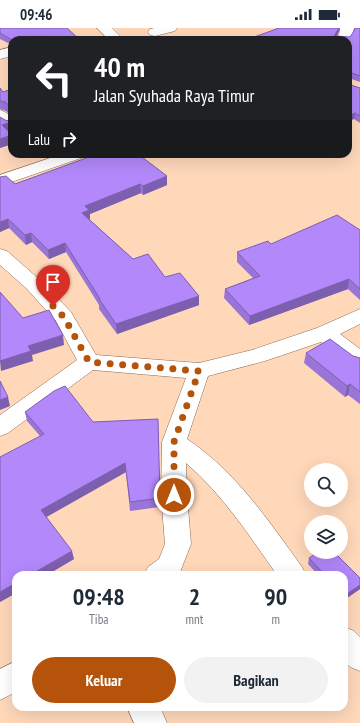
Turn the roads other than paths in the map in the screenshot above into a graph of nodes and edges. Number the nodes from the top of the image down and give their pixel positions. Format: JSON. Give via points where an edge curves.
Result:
{"nodes":[{"id":1,"x":104,"y":28,"type":"edge"},
{"id":2,"x":170,"y":28,"type":"edge"},
{"id":3,"x":155,"y":32,"type":"dead end"},
{"id":4,"x":113,"y":36,"type":"edge"},
{"id":5,"x":0,"y":115,"type":"edge"},
{"id":6,"x":8,"y":122,"type":"edge"},
{"id":7,"x":52,"y":158,"type":"edge"},
{"id":8,"x":0,"y":181,"type":"edge"},
{"id":9,"x":0,"y":255,"type":"edge"},
{"id":10,"x":360,"y":316,"type":"edge"},
{"id":11,"x":324,"y":333,"type":"junction"},
{"id":12,"x":360,"y":360,"type":"edge"},
{"id":13,"x":89,"y":362,"type":"junction"},
{"id":14,"x":199,"y":371,"type":"junction"},
{"id":15,"x":0,"y":427,"type":"edge"},
{"id":16,"x":182,"y":447,"type":"junction"},
{"id":17,"x":163,"y":571,"type":"edge"},
{"id":18,"x":289,"y":571,"type":"edge"},
{"id":19,"x":348,"y":644,"type":"edge"},
{"id":20,"x":360,"y":657,"type":"edge"},
{"id":21,"x":12,"y":678,"type":"edge"},
{"id":22,"x":0,"y":686,"type":"edge"},
{"id":23,"x":144,"y":711,"type":"edge"},
{"id":24,"x":152,"y":723,"type":"edge"}],
"edges":[{"from":1,"to":4,"type":"street"},
{"from":2,"to":3,"type":"street"},
{"from":5,"to":6,"type":"street"},
{"from":7,"to":8,"type":"street"},
{"from":9,"to":13,"type":"street","via":[[33,284],[64,317]]},
{"from":10,"to":11,"type":"street"},
{"from":11,"to":12,"type":"street"},
{"from":11,"to":14,"type":"street","via":[[257,356]]},
{"from":13,"to":14,"type":"street"},
{"from":13,"to":15,"type":"street"},
{"from":14,"to":16,"type":"street"},
{"from":16,"to":17,"type":"street","via":[[174,495],[178,544],[170,566]]},
{"from":16,"to":18,"type":"street","via":[[211,471],[243,506]]},
{"from":19,"to":20,"type":"street"},
{"from":21,"to":22,"type":"street"},
{"from":23,"to":24,"type":"street"}]}
